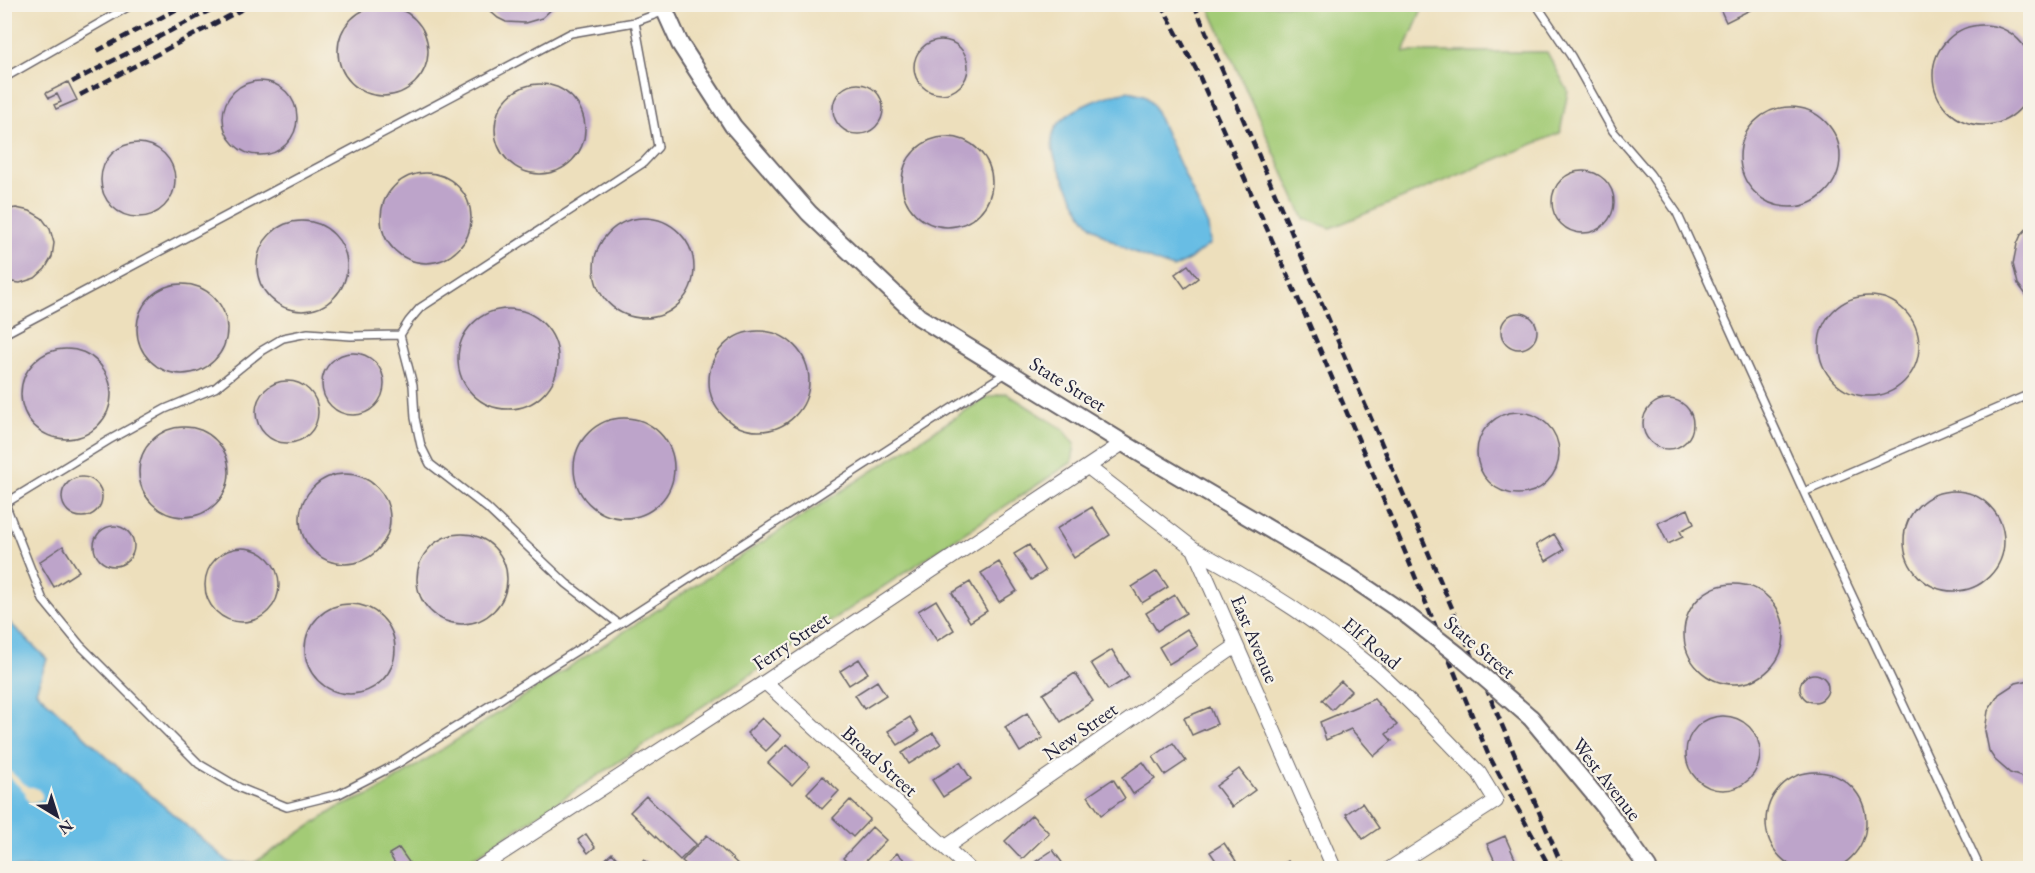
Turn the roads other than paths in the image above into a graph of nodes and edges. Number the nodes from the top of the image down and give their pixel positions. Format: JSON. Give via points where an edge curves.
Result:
{"nodes":[{"id":1,"x":133,"y":4,"type":"edge"},
{"id":2,"x":1536,"y":4,"type":"edge"},
{"id":3,"x":664,"y":8,"type":"edge"},
{"id":4,"x":634,"y":22,"type":"junction"},
{"id":5,"x":4,"y":78,"type":"edge"},
{"id":6,"x":4,"y":334,"type":"edge"},
{"id":7,"x":400,"y":335,"type":"junction"},
{"id":8,"x":1008,"y":372,"type":"junction"},
{"id":9,"x":2031,"y":394,"type":"edge"},
{"id":10,"x":1123,"y":442,"type":"junction"},
{"id":11,"x":1088,"y":467,"type":"junction"},
{"id":12,"x":1804,"y":492,"type":"junction"},
{"id":13,"x":5,"y":502,"type":"edge"},
{"id":14,"x":1194,"y":549,"type":"junction"},
{"id":15,"x":619,"y":624,"type":"junction"},
{"id":16,"x":1236,"y":646,"type":"junction"},
{"id":17,"x":765,"y":682,"type":"junction"},
{"id":18,"x":1531,"y":718,"type":"joint"},
{"id":19,"x":946,"y":847,"type":"junction"},
{"id":20,"x":479,"y":868,"type":"edge"},
{"id":21,"x":968,"y":868,"type":"edge"},
{"id":22,"x":1334,"y":868,"type":"edge"},
{"id":23,"x":1391,"y":868,"type":"edge"},
{"id":24,"x":1648,"y":868,"type":"edge"},
{"id":25,"x":1980,"y":868,"type":"edge"}],
"edges":[{"from":1,"to":5,"type":"lane"},
{"from":2,"to":12,"type":"lane","via":[[1613,131],[1677,213]]},
{"from":3,"to":4,"type":"lane"},
{"from":3,"to":8,"type":"street","name":"State Street","via":[[680,44],[733,126],[809,213],[919,317]]},
{"from":4,"to":6,"type":"lane","via":[[571,33]]},
{"from":4,"to":7,"type":"lane","via":[[658,147],[643,163],[420,308]]},
{"from":7,"to":13,"type":"lane","via":[[308,333],[284,338],[215,388],[109,440]]},
{"from":7,"to":15,"type":"lane","via":[[413,385],[421,446],[430,465],[487,508],[567,584]]},
{"from":8,"to":10,"type":"street","name":"State Street"},
{"from":8,"to":15,"type":"lane"},
{"from":9,"to":12,"type":"lane"},
{"from":10,"to":11,"type":"street","name":"Ferry Street"},
{"from":10,"to":18,"type":"street","name":"State Street","bridge":true,"via":[[1349,576],[1458,654]]},
{"from":11,"to":14,"type":"street","name":"East Avenue"},
{"from":11,"to":17,"type":"street","name":"Ferry Street"},
{"from":12,"to":25,"type":"lane"},
{"from":13,"to":15,"type":"lane","via":[[43,600],[80,645],[199,764],[240,788],[287,807],[339,794],[397,764]]},
{"from":14,"to":16,"type":"street","name":"East Avenue"},
{"from":14,"to":23,"type":"street","name":"Elf Road","via":[[1320,625],[1372,667],[1479,773],[1496,801]]},
{"from":16,"to":19,"type":"street","name":"New Street"},
{"from":16,"to":22,"type":"street","name":"East Avenue"},
{"from":17,"to":19,"type":"street","name":"Broad Street"},
{"from":17,"to":20,"type":"street","name":"Ferry Street"},
{"from":18,"to":24,"type":"street","name":"West Avenue","via":[[1604,806]]},
{"from":19,"to":21,"type":"street","name":"Broad Street"}]}
